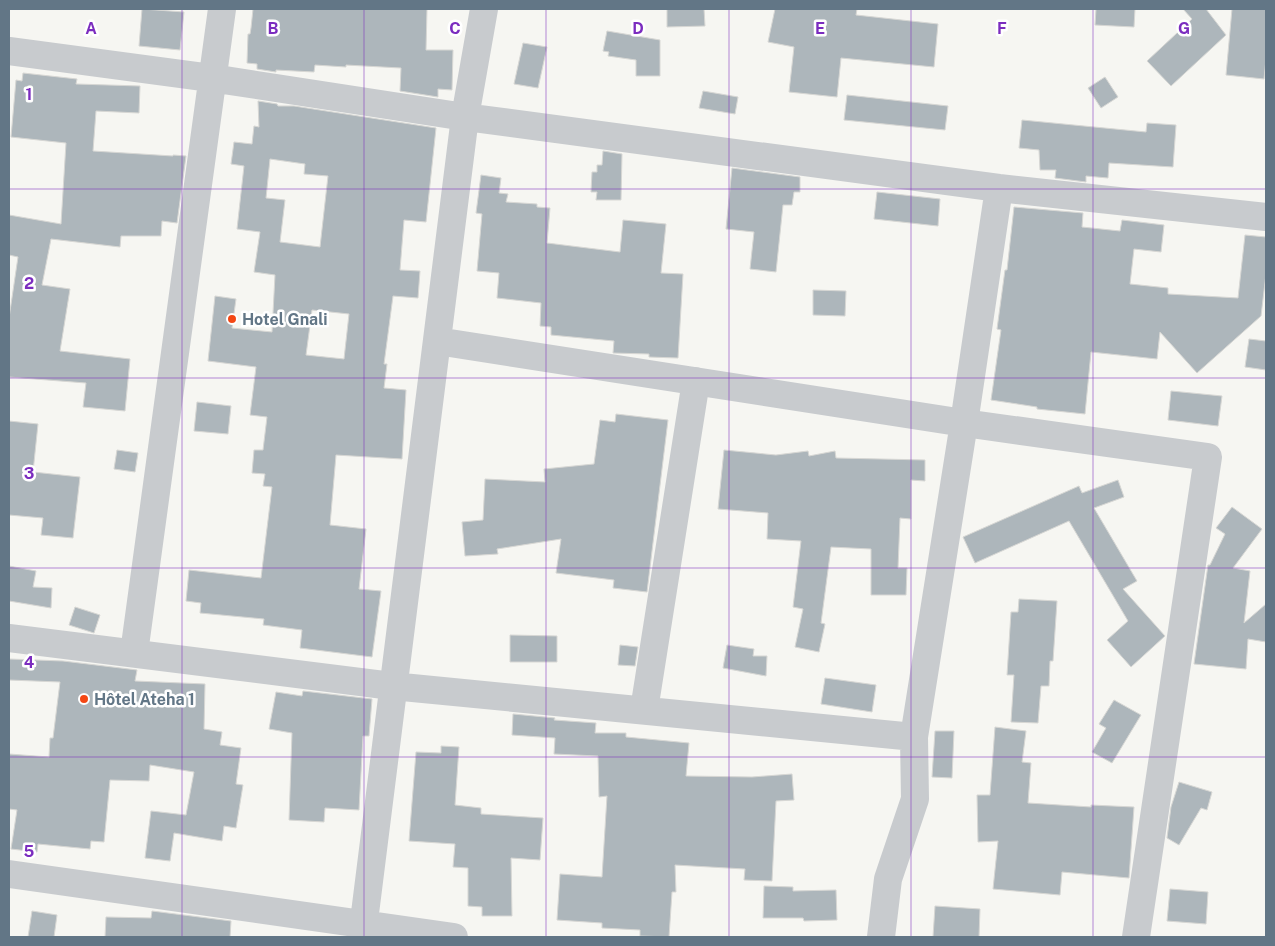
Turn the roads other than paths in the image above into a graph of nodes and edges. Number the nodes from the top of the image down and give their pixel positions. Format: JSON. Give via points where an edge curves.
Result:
{"nodes":[{"id":1,"x":222,"y":9,"type":"edge"},
{"id":2,"x":484,"y":9,"type":"edge"},
{"id":3,"x":9,"y":51,"type":"edge"},
{"id":4,"x":211,"y":78,"type":"junction"},
{"id":5,"x":465,"y":117,"type":"junction"},
{"id":6,"x":999,"y":188,"type":"junction"},
{"id":7,"x":1266,"y":217,"type":"edge"},
{"id":8,"x":437,"y":341,"type":"junction"},
{"id":9,"x":696,"y":381,"type":"junction"},
{"id":10,"x":964,"y":424,"type":"junction"},
{"id":11,"x":9,"y":638,"type":"edge"},
{"id":12,"x":134,"y":653,"type":"junction"},
{"id":13,"x":392,"y":686,"type":"junction"},
{"id":14,"x":644,"y":710,"type":"junction"},
{"id":15,"x":914,"y":737,"type":"junction"},
{"id":16,"x":9,"y":874,"type":"edge"},
{"id":17,"x":363,"y":931,"type":"edge"},
{"id":18,"x":454,"y":937,"type":"edge"},
{"id":19,"x":881,"y":937,"type":"edge"},
{"id":20,"x":1136,"y":937,"type":"edge"}],
"edges":[{"from":1,"to":4,"type":"street"},
{"from":2,"to":5,"type":"street"},
{"from":3,"to":4,"type":"street"},
{"from":4,"to":5,"type":"street"},
{"from":4,"to":12,"type":"street"},
{"from":5,"to":6,"type":"street"},
{"from":5,"to":8,"type":"street"},
{"from":6,"to":7,"type":"street"},
{"from":6,"to":10,"type":"street"},
{"from":8,"to":9,"type":"street"},
{"from":8,"to":13,"type":"street"},
{"from":9,"to":10,"type":"street"},
{"from":9,"to":14,"type":"street"},
{"from":10,"to":15,"type":"street"},
{"from":10,"to":20,"type":"street","via":[[1208,457]]},
{"from":11,"to":12,"type":"street"},
{"from":12,"to":13,"type":"street"},
{"from":13,"to":14,"type":"street"},
{"from":13,"to":17,"type":"street"},
{"from":14,"to":15,"type":"street"},
{"from":15,"to":19,"type":"street","via":[[915,799],[888,879]]},
{"from":16,"to":17,"type":"street"},
{"from":17,"to":18,"type":"street"}]}
